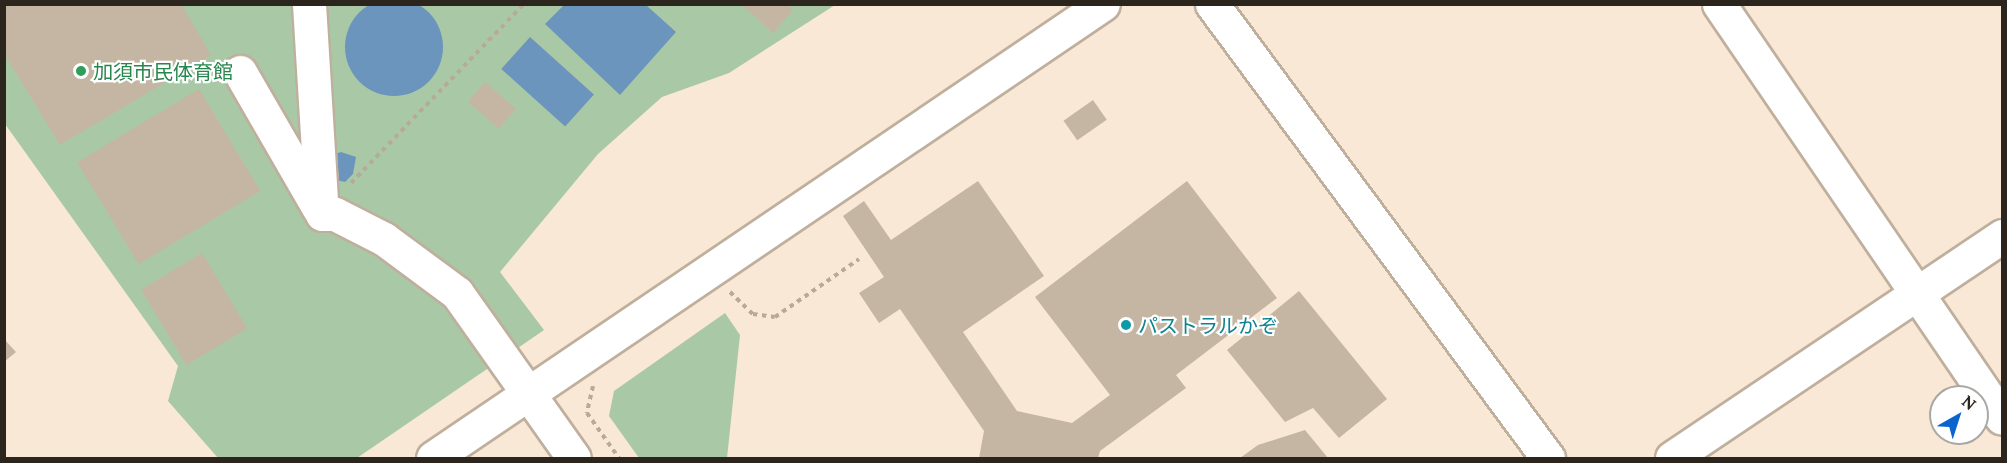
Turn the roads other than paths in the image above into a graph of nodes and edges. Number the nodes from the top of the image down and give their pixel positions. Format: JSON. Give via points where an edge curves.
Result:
{"nodes":[{"id":1,"x":309,"y":4,"type":"edge"},
{"id":2,"x":1103,"y":4,"type":"edge"},
{"id":3,"x":1212,"y":4,"type":"edge"},
{"id":4,"x":1719,"y":4,"type":"edge"},
{"id":5,"x":240,"y":72,"type":"dead end"},
{"id":6,"x":322,"y":214,"type":"junction"},
{"id":7,"x":2002,"y":237,"type":"edge"},
{"id":8,"x":1919,"y":292,"type":"junction"},
{"id":9,"x":530,"y":392,"type":"junction"},
{"id":10,"x":2002,"y":418,"type":"edge"},
{"id":11,"x":433,"y":459,"type":"edge"},
{"id":12,"x":574,"y":459,"type":"edge"},
{"id":13,"x":1548,"y":459,"type":"edge"},
{"id":14,"x":1672,"y":459,"type":"edge"}],
"edges":[{"from":1,"to":6,"type":"street"},
{"from":2,"to":9,"type":"street"},
{"from":3,"to":13,"type":"street"},
{"from":4,"to":8,"type":"street"},
{"from":5,"to":6,"type":"street"},
{"from":6,"to":9,"type":"street","via":[[336,214],[384,239],[458,293]]},
{"from":7,"to":8,"type":"street"},
{"from":8,"to":10,"type":"street"},
{"from":8,"to":14,"type":"street"},
{"from":9,"to":11,"type":"street"},
{"from":9,"to":12,"type":"street"}]}
